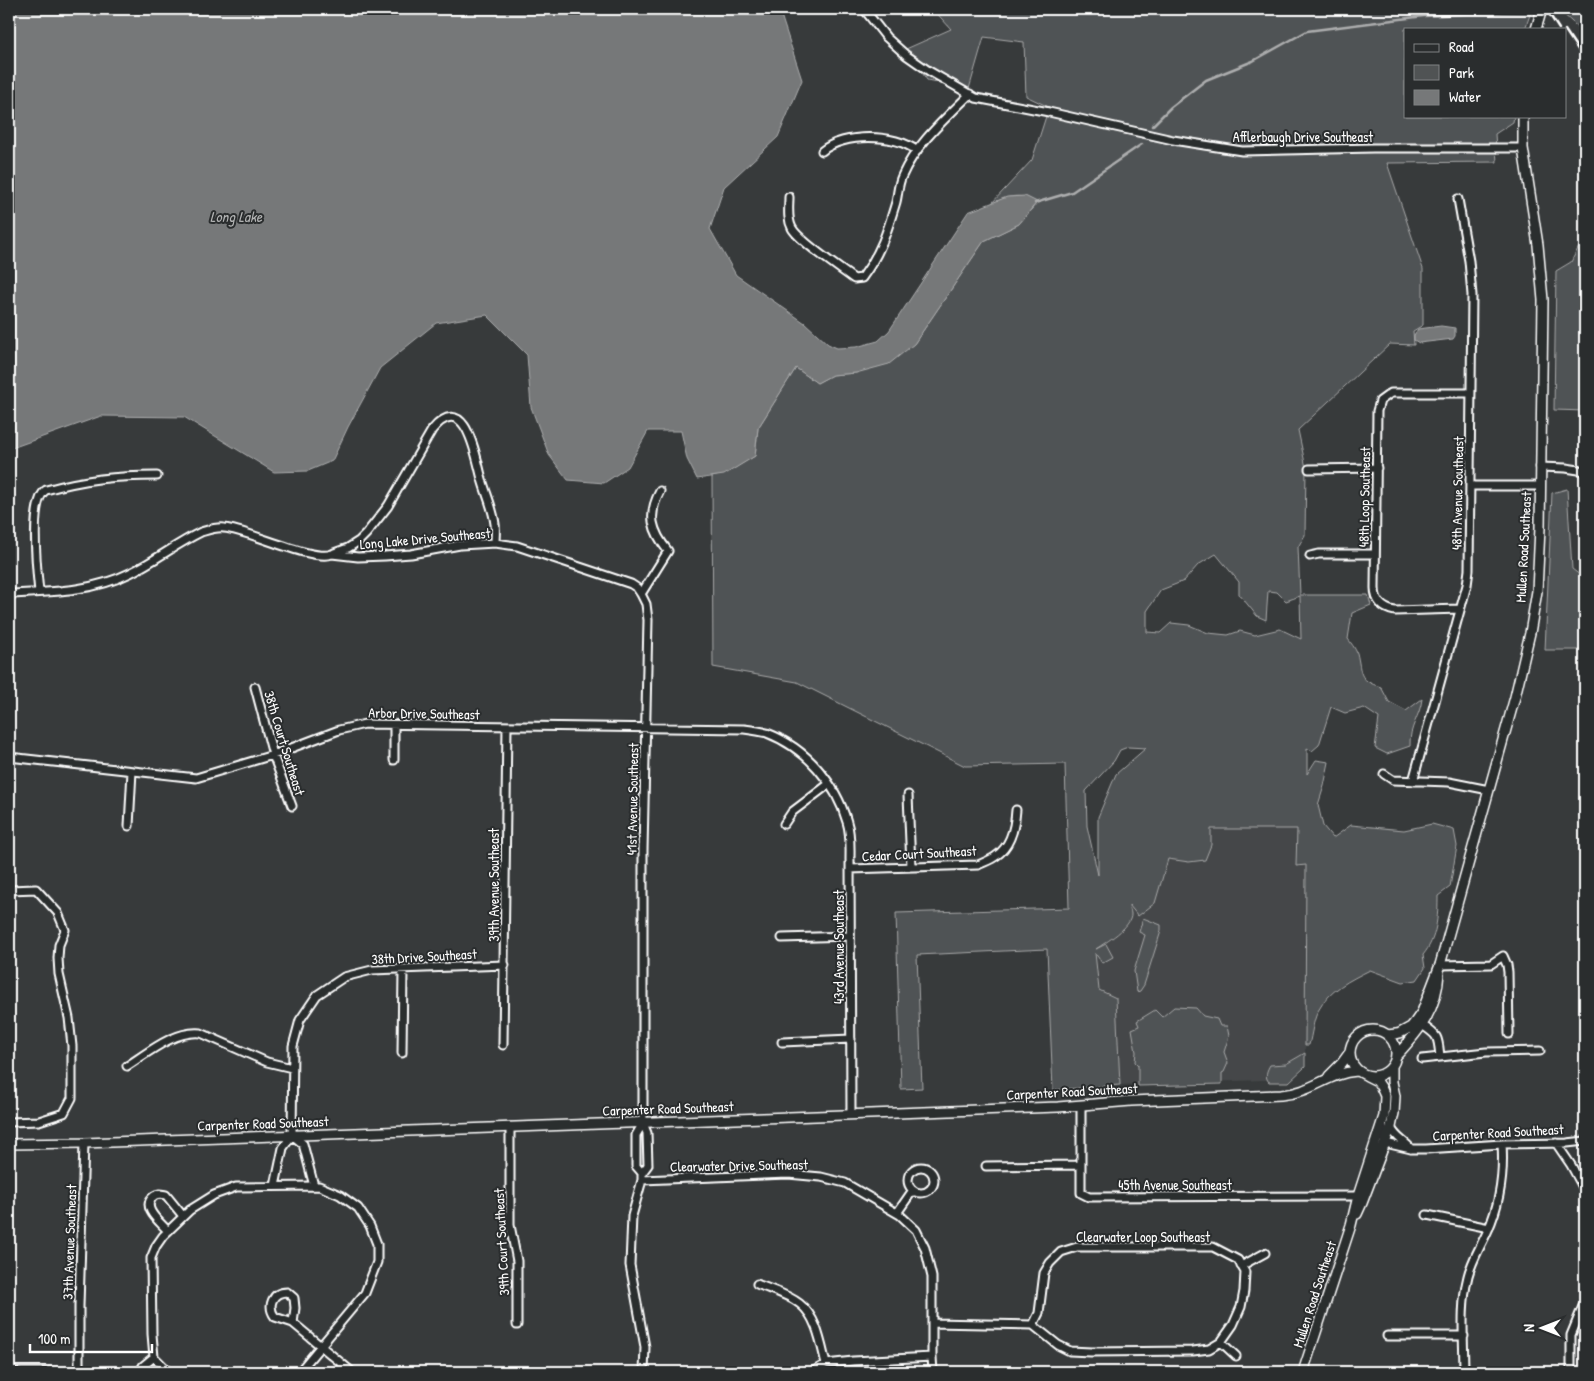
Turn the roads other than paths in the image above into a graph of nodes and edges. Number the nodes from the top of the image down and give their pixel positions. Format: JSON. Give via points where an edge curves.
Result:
{"nodes":[{"id":1,"x":864,"y":9,"type":"edge"},
{"id":2,"x":1542,"y":9,"type":"edge"},
{"id":3,"x":1536,"y":28,"type":"edge"},
{"id":4,"x":970,"y":94,"type":"junction"},
{"id":5,"x":1523,"y":118,"type":"edge"},
{"id":6,"x":1523,"y":148,"type":"junction"},
{"id":7,"x":822,"y":151,"type":"dead end"},
{"id":8,"x":917,"y":151,"type":"junction"},
{"id":9,"x":789,"y":197,"type":"dead end"},
{"id":10,"x":1458,"y":198,"type":"dead end"},
{"id":11,"x":1471,"y":392,"type":"junction"},
{"id":12,"x":1540,"y":467,"type":"junction"},
{"id":13,"x":1376,"y":468,"type":"junction"},
{"id":14,"x":1309,"y":469,"type":"dead end"},
{"id":15,"x":1585,"y":471,"type":"edge"},
{"id":16,"x":157,"y":476,"type":"dead end"},
{"id":17,"x":1470,"y":486,"type":"junction"},
{"id":18,"x":1540,"y":486,"type":"junction"},
{"id":19,"x":660,"y":492,"type":"dead end"},
{"id":20,"x":495,"y":543,"type":"junction"},
{"id":21,"x":332,"y":554,"type":"junction"},
{"id":22,"x":1375,"y":554,"type":"junction"},
{"id":23,"x":1310,"y":556,"type":"dead end"},
{"id":24,"x":39,"y":592,"type":"junction"},
{"id":25,"x":9,"y":594,"type":"edge"},
{"id":26,"x":641,"y":594,"type":"junction"},
{"id":27,"x":1460,"y":610,"type":"junction"},
{"id":28,"x":255,"y":687,"type":"dead end"},
{"id":29,"x":394,"y":725,"type":"junction"},
{"id":30,"x":507,"y":726,"type":"junction"},
{"id":31,"x":645,"y":727,"type":"junction"},
{"id":32,"x":274,"y":755,"type":"junction"},
{"id":33,"x":9,"y":757,"type":"edge"},
{"id":34,"x":394,"y":760,"type":"dead end"},
{"id":35,"x":132,"y":770,"type":"junction"},
{"id":36,"x":1384,"y":774,"type":"dead end"},
{"id":37,"x":1413,"y":780,"type":"junction"},
{"id":38,"x":830,"y":784,"type":"junction"},
{"id":39,"x":1490,"y":790,"type":"junction"},
{"id":40,"x":908,"y":795,"type":"dead end"},
{"id":41,"x":292,"y":806,"type":"dead end"},
{"id":42,"x":1016,"y":810,"type":"dead end"},
{"id":43,"x":784,"y":824,"type":"dead end"},
{"id":44,"x":129,"y":826,"type":"dead end"},
{"id":45,"x":911,"y":866,"type":"junction"},
{"id":46,"x":850,"y":869,"type":"junction"},
{"id":47,"x":9,"y":890,"type":"edge"},
{"id":48,"x":850,"y":936,"type":"junction"},
{"id":49,"x":782,"y":938,"type":"dead end"},
{"id":50,"x":504,"y":965,"type":"junction"},
{"id":51,"x":1439,"y":966,"type":"junction"},
{"id":52,"x":403,"y":970,"type":"junction"},
{"id":53,"x":1422,"y":1025,"type":"junction"},
{"id":54,"x":1509,"y":1034,"type":"dead end"},
{"id":55,"x":1387,"y":1035,"type":"junction"},
{"id":56,"x":851,"y":1039,"type":"junction"},
{"id":57,"x":782,"y":1042,"type":"dead end"},
{"id":58,"x":504,"y":1045,"type":"dead end"},
{"id":59,"x":1540,"y":1051,"type":"dead end"},
{"id":60,"x":1350,"y":1052,"type":"junction"},
{"id":61,"x":402,"y":1053,"type":"dead end"},
{"id":62,"x":1396,"y":1056,"type":"junction"},
{"id":63,"x":1440,"y":1057,"type":"junction"},
{"id":64,"x":1422,"y":1059,"type":"dead end"},
{"id":65,"x":127,"y":1066,"type":"dead end"},
{"id":66,"x":1392,"y":1066,"type":"junction"},
{"id":67,"x":292,"y":1068,"type":"junction"},
{"id":68,"x":1357,"y":1071,"type":"junction"},
{"id":69,"x":1367,"y":1076,"type":"junction"},
{"id":70,"x":1325,"y":1080,"type":"junction"},
{"id":71,"x":1081,"y":1105,"type":"junction"},
{"id":72,"x":851,"y":1114,"type":"junction"},
{"id":73,"x":1384,"y":1116,"type":"junction"},
{"id":74,"x":9,"y":1122,"type":"edge"},
{"id":75,"x":643,"y":1123,"type":"junction"},
{"id":76,"x":510,"y":1126,"type":"junction"},
{"id":77,"x":1391,"y":1127,"type":"junction"},
{"id":78,"x":292,"y":1135,"type":"junction"},
{"id":79,"x":1585,"y":1141,"type":"edge"},
{"id":80,"x":1384,"y":1143,"type":"junction"},
{"id":81,"x":1556,"y":1143,"type":"junction"},
{"id":82,"x":9,"y":1144,"type":"edge"},
{"id":83,"x":84,"y":1144,"type":"junction"},
{"id":84,"x":1502,"y":1144,"type":"junction"},
{"id":85,"x":1412,"y":1149,"type":"junction"},
{"id":86,"x":1081,"y":1164,"type":"junction"},
{"id":87,"x":986,"y":1166,"type":"dead end"},
{"id":88,"x":642,"y":1177,"type":"junction"},
{"id":89,"x":275,"y":1186,"type":"junction"},
{"id":90,"x":314,"y":1186,"type":"junction"},
{"id":91,"x":913,"y":1190,"type":"dead end"},
{"id":92,"x":1585,"y":1191,"type":"edge"},
{"id":93,"x":1358,"y":1196,"type":"junction"},
{"id":94,"x":897,"y":1213,"type":"junction"},
{"id":95,"x":1427,"y":1215,"type":"dead end"},
{"id":96,"x":183,"y":1216,"type":"junction"},
{"id":97,"x":1351,"y":1225,"type":"junction"},
{"id":98,"x":1489,"y":1228,"type":"junction"},
{"id":99,"x":167,"y":1230,"type":"junction"},
{"id":100,"x":1264,"y":1253,"type":"dead end"},
{"id":101,"x":1241,"y":1266,"type":"junction"},
{"id":102,"x":757,"y":1284,"type":"dead end"},
{"id":103,"x":1585,"y":1301,"type":"edge"},
{"id":104,"x":293,"y":1323,"type":"junction"},
{"id":105,"x":932,"y":1323,"type":"junction"},
{"id":106,"x":517,"y":1325,"type":"dead end"},
{"id":107,"x":1033,"y":1325,"type":"junction"},
{"id":108,"x":1387,"y":1336,"type":"dead end"},
{"id":109,"x":1464,"y":1336,"type":"junction"},
{"id":110,"x":1221,"y":1342,"type":"junction"},
{"id":111,"x":321,"y":1346,"type":"junction"},
{"id":112,"x":1236,"y":1356,"type":"dead end"},
{"id":113,"x":154,"y":1357,"type":"junction"},
{"id":114,"x":932,"y":1357,"type":"junction"},
{"id":115,"x":826,"y":1364,"type":"junction"},
{"id":116,"x":9,"y":1372,"type":"edge"},
{"id":117,"x":79,"y":1372,"type":"edge"},
{"id":118,"x":140,"y":1372,"type":"edge"},
{"id":119,"x":169,"y":1372,"type":"edge"},
{"id":120,"x":299,"y":1372,"type":"edge"},
{"id":121,"x":352,"y":1372,"type":"edge"},
{"id":122,"x":644,"y":1372,"type":"edge"},
{"id":123,"x":812,"y":1372,"type":"edge"},
{"id":124,"x":934,"y":1372,"type":"edge"},
{"id":125,"x":1303,"y":1372,"type":"edge"},
{"id":126,"x":1464,"y":1372,"type":"edge"},
{"id":127,"x":1571,"y":1372,"type":"edge"}],
"edges":[{"from":1,"to":4,"type":"street","name":"Afflerbaugh Drive Southeast","via":[[886,37],[906,55],[929,72]]},
{"from":2,"to":3,"type":"street"},
{"from":4,"to":6,"type":"street","name":"Afflerbaugh Drive Southeast","via":[[976,98],[1173,140],[1236,150]]},
{"from":4,"to":8,"type":"street"},
{"from":5,"to":6,"type":"street","name":"Mullen Road Southeast"},
{"from":6,"to":12,"type":"street","name":"Mullen Road Southeast","via":[[1543,300]]},
{"from":7,"to":8,"type":"street","via":[[829,145],[871,137],[897,140]]},
{"from":8,"to":9,"type":"street","via":[[901,178],[886,238],[862,278],[854,279],[792,229]]},
{"from":10,"to":11,"type":"street","name":"48th Avenue Southeast","via":[[1472,295]]},
{"from":11,"to":13,"type":"street","name":"48th Loop Southeast","via":[[1394,393],[1384,397],[1377,411]]},
{"from":11,"to":17,"type":"street","name":"48th Avenue Southeast"},
{"from":12,"to":15,"type":"street"},
{"from":12,"to":18,"type":"street","name":"Mullen Road Southeast"},
{"from":13,"to":14,"type":"street"},
{"from":13,"to":22,"type":"street","name":"48th Loop Southeast"},
{"from":16,"to":24,"type":"street","via":[[94,479],[42,493],[36,519]]},
{"from":17,"to":18,"type":"street"},
{"from":17,"to":27,"type":"street","name":"48th Avenue Southeast","via":[[1469,570]]},
{"from":18,"to":39,"type":"street","name":"Mullen Road Southeast","via":[[1539,570],[1532,616]]},
{"from":19,"to":26,"type":"street","via":[[651,517],[668,551]]},
{"from":20,"to":21,"type":"street","name":"Long Lake Drive Southeast","via":[[460,544],[386,556]]},
{"from":20,"to":21,"type":"street","via":[[492,508],[472,441],[463,422],[448,418],[432,430],[388,506],[366,534],[348,548]]},
{"from":20,"to":26,"type":"street","name":"Long Lake Drive Southeast","via":[[516,546],[599,572],[631,584]]},
{"from":21,"to":24,"type":"street","name":"Long Lake Drive Southeast","via":[[314,554],[242,532],[213,528],[192,536],[137,570],[109,581],[70,591]]},
{"from":22,"to":23,"type":"street"},
{"from":22,"to":27,"type":"street","name":"48th Loop Southeast","via":[[1375,594],[1384,607],[1395,611]]},
{"from":24,"to":25,"type":"street","name":"Long Lake Drive Southeast"},
{"from":26,"to":31,"type":"street","name":"41st Avenue Southeast","via":[[648,620]]},
{"from":27,"to":37,"type":"street","name":"48th Avenue Southeast"},
{"from":28,"to":32,"type":"street","name":"38th Court Southeast"},
{"from":29,"to":30,"type":"street","name":"Arbor Drive Southeast"},
{"from":29,"to":32,"type":"street","name":"Arbor Drive Southeast","via":[[355,726]]},
{"from":29,"to":34,"type":"street"},
{"from":30,"to":31,"type":"street","name":"Arbor Drive Southeast"},
{"from":30,"to":50,"type":"street","name":"39th Avenue Southeast"},
{"from":31,"to":38,"type":"street","name":"Arbor Drive Southeast","via":[[744,729],[767,733],[799,751]]},
{"from":31,"to":75,"type":"street","name":"41st Avenue Southeast"},
{"from":32,"to":35,"type":"street","name":"Arbor Drive Southeast","via":[[196,778]]},
{"from":32,"to":41,"type":"street","name":"38th Court Southeast"},
{"from":33,"to":35,"type":"street","name":"Arbor Drive Southeast"},
{"from":35,"to":44,"type":"street"},
{"from":36,"to":37,"type":"street","via":[[1393,780]]},
{"from":37,"to":39,"type":"street","via":[[1449,782]]},
{"from":38,"to":43,"type":"street","via":[[792,812]]},
{"from":38,"to":46,"type":"street","name":"43rd Avenue Southeast","via":[[848,824]]},
{"from":39,"to":51,"type":"street","name":"Mullen Road Southeast"},
{"from":40,"to":45,"type":"street"},
{"from":42,"to":45,"type":"street","name":"Cedar Court Southeast","via":[[1010,840],[997,856],[978,865]]},
{"from":45,"to":46,"type":"street","name":"Cedar Court Southeast"},
{"from":46,"to":48,"type":"street","name":"43rd Avenue Southeast"},
{"from":47,"to":74,"type":"street","via":[[36,889],[58,913],[65,930],[58,958],[72,1046],[72,1098],[64,1113],[39,1121]]},
{"from":48,"to":49,"type":"street"},
{"from":48,"to":56,"type":"street","name":"43rd Avenue Southeast"},
{"from":50,"to":52,"type":"street","name":"38th Drive Southeast"},
{"from":50,"to":58,"type":"street","name":"39th Avenue Southeast"},
{"from":51,"to":53,"type":"street","name":"Mullen Road Southeast","via":[[1438,986],[1429,1015]]},
{"from":51,"to":54,"type":"street","via":[[1491,964],[1503,956],[1508,972]]},
{"from":51,"to":55,"type":"street","name":"Mullen Road Southeast","via":[[1415,1022],[1405,1031]]},
{"from":52,"to":61,"type":"street"},
{"from":52,"to":67,"type":"street","name":"38th Drive Southeast","via":[[372,970],[344,977],[317,995],[300,1020],[293,1046]]},
{"from":53,"to":62,"type":"street","name":"Mullen Road Southeast"},
{"from":53,"to":63,"type":"street","via":[[1434,1032],[1439,1041]]},
{"from":55,"to":60,"type":"street","via":[[1371,1030],[1360,1034]]},
{"from":55,"to":62,"type":"street","via":[[1394,1044]]},
{"from":56,"to":57,"type":"street"},
{"from":56,"to":72,"type":"street","name":"43rd Avenue Southeast"},
{"from":59,"to":63,"type":"street"},
{"from":60,"to":68,"type":"street"},
{"from":60,"to":70,"type":"street","name":"Carpenter Road Southeast"},
{"from":62,"to":66,"type":"street"},
{"from":63,"to":64,"type":"street"},
{"from":65,"to":67,"type":"street","via":[[176,1036],[192,1032],[267,1062]]},
{"from":66,"to":69,"type":"street","via":[[1379,1076]]},
{"from":66,"to":77,"type":"street","name":"Mullen Road Southeast","via":[[1395,1104]]},
{"from":67,"to":78,"type":"street","name":"38th Drive Southeast"},
{"from":68,"to":69,"type":"street"},
{"from":68,"to":70,"type":"street","name":"Carpenter Road Southeast"},
{"from":69,"to":73,"type":"street","name":"Mullen Road Southeast","via":[[1381,1086],[1385,1096]]},
{"from":70,"to":71,"type":"street","name":"Carpenter Road Southeast","via":[[1291,1094]]},
{"from":71,"to":72,"type":"street","name":"Carpenter Road Southeast"},
{"from":71,"to":86,"type":"street","name":"45th Avenue Southeast"},
{"from":72,"to":75,"type":"street","name":"Carpenter Road Southeast"},
{"from":73,"to":80,"type":"street"},
{"from":73,"to":93,"type":"street","name":"Mullen Road Southeast"},
{"from":75,"to":76,"type":"street","name":"Carpenter Road Southeast"},
{"from":75,"to":88,"type":"street","name":"41st Avenue Southeast","via":[[647,1133],[648,1165]]},
{"from":75,"to":88,"type":"street","name":"41st Avenue Southeast","via":[[636,1135],[636,1166]]},
{"from":76,"to":78,"type":"street","name":"Carpenter Road Southeast"},
{"from":76,"to":106,"type":"street","name":"39th Court Southeast","via":[[510,1225],[516,1261]]},
{"from":77,"to":80,"type":"street","name":"Mullen Road Southeast"},
{"from":77,"to":85,"type":"street","via":[[1399,1140]]},
{"from":78,"to":83,"type":"street","name":"Carpenter Road Southeast"},
{"from":78,"to":89,"type":"street","name":"38th Drive Southeast","via":[[283,1148]]},
{"from":78,"to":90,"type":"street","via":[[303,1144]]},
{"from":79,"to":81,"type":"street","name":"Carpenter Road Southeast"},
{"from":80,"to":85,"type":"street","name":"Carpenter Road Southeast"},
{"from":80,"to":97,"type":"street","name":"Mullen Road Southeast"},
{"from":81,"to":84,"type":"street","name":"Carpenter Road Southeast"},
{"from":81,"to":92,"type":"street"},
{"from":82,"to":83,"type":"street","name":"Carpenter Road Southeast"},
{"from":83,"to":117,"type":"street","name":"37th Avenue Southeast"},
{"from":84,"to":85,"type":"street","name":"Carpenter Road Southeast"},
{"from":84,"to":98,"type":"street","via":[[1502,1181]]},
{"from":86,"to":87,"type":"street"},
{"from":86,"to":93,"type":"street","name":"45th Avenue Southeast","via":[[1081,1193],[1089,1197]]},
{"from":88,"to":94,"type":"street","name":"Clearwater Drive Southeast","via":[[788,1174],[821,1177],[845,1183]]},
{"from":88,"to":122,"type":"street","name":"41st Avenue Southeast","via":[[632,1216],[630,1265],[645,1347]]},
{"from":89,"to":90,"type":"street"},
{"from":89,"to":96,"type":"street","via":[[236,1187],[214,1195]]},
{"from":90,"to":111,"type":"street","via":[[340,1195],[358,1208],[377,1244],[377,1262],[365,1293]]},
{"from":91,"to":94,"type":"street"},
{"from":93,"to":97,"type":"street","name":"Mullen Road Southeast"},
{"from":94,"to":105,"type":"street","name":"Clearwater Drive Southeast","via":[[916,1230],[925,1248],[932,1277]]},
{"from":95,"to":98,"type":"street"},
{"from":96,"to":99,"type":"street"},
{"from":96,"to":99,"type":"street","via":[[166,1195],[152,1197],[150,1211]]},
{"from":97,"to":125,"type":"street","name":"Mullen Road Southeast"},
{"from":98,"to":109,"type":"street","via":[[1468,1276]]},
{"from":99,"to":113,"type":"street","via":[[151,1258]]},
{"from":100,"to":101,"type":"street"},
{"from":101,"to":107,"type":"street","name":"Clearwater Loop Southeast","via":[[1238,1260],[1212,1246],[1069,1249],[1050,1262],[1044,1273],[1039,1313]]},
{"from":101,"to":110,"type":"street","via":[[1244,1291],[1241,1308]]},
{"from":102,"to":115,"type":"street","via":[[800,1304],[810,1315]]},
{"from":103,"to":127,"type":"street","via":[[1571,1336]]},
{"from":104,"to":104,"type":"street","via":[[294,1298],[287,1292],[280,1292],[272,1302],[273,1314],[278,1319]]},
{"from":104,"to":111,"type":"street"},
{"from":105,"to":107,"type":"street"},
{"from":105,"to":114,"type":"street","name":"Clearwater Drive Southeast"},
{"from":107,"to":110,"type":"street","via":[[1070,1351],[1193,1351],[1209,1349]]},
{"from":108,"to":109,"type":"street"},
{"from":109,"to":126,"type":"street"},
{"from":110,"to":112,"type":"street"},
{"from":111,"to":120,"type":"street"},
{"from":111,"to":121,"type":"street"},
{"from":113,"to":118,"type":"street"},
{"from":113,"to":119,"type":"street"},
{"from":114,"to":115,"type":"street"},
{"from":114,"to":124,"type":"street","name":"Clearwater Drive Southeast"},
{"from":115,"to":123,"type":"street"},
{"from":116,"to":117,"type":"street"}]}
